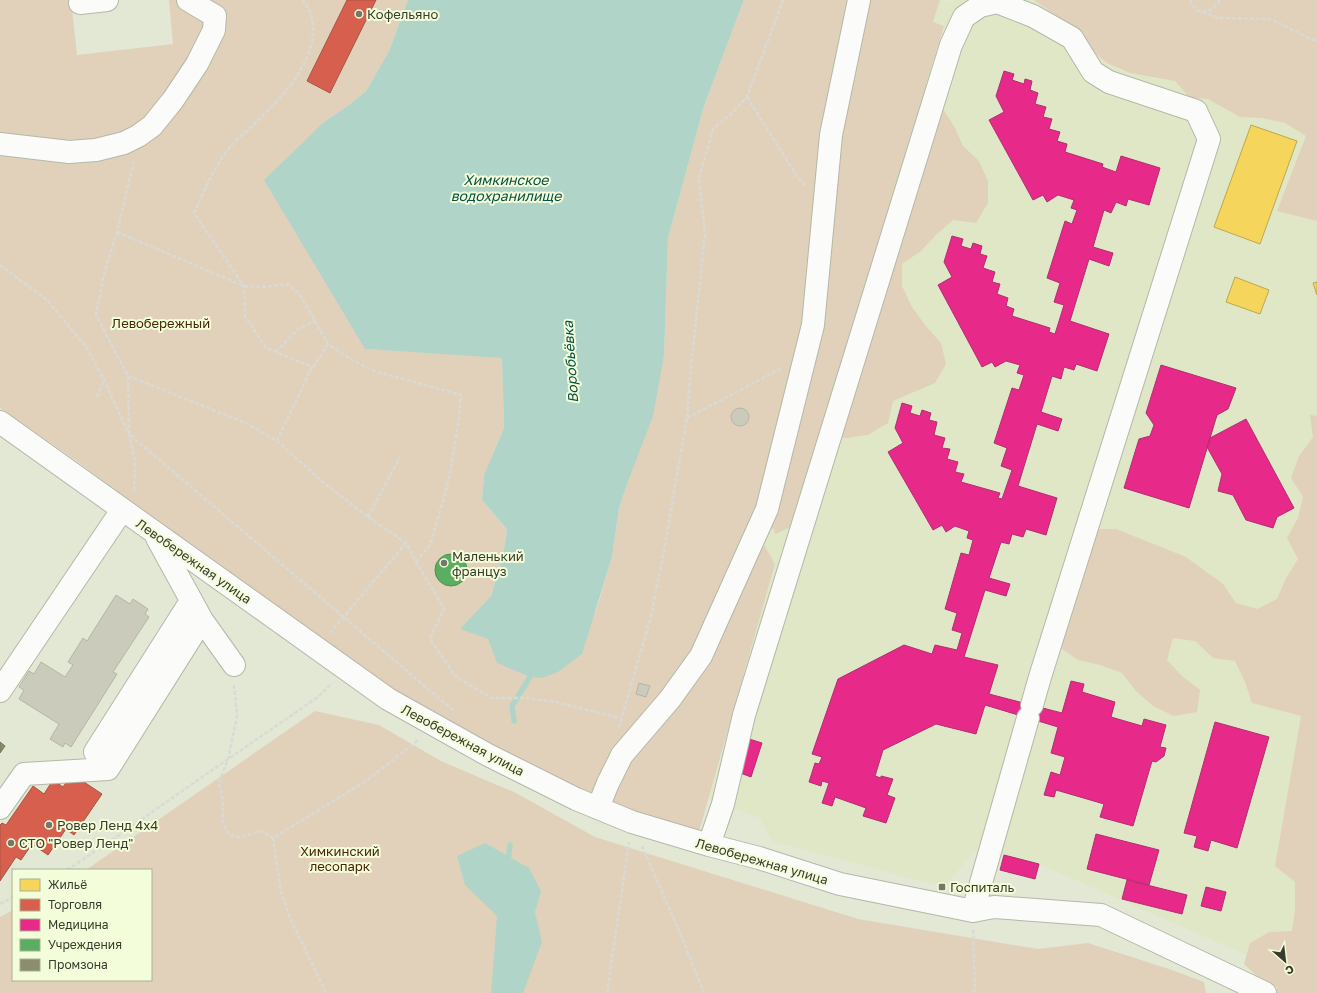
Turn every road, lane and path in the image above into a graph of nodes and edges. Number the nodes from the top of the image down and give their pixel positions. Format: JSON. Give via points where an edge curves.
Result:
{"nodes":[{"id":1,"x":107,"y":0,"type":"edge"},
{"id":2,"x":188,"y":0,"type":"edge"},
{"id":3,"x":303,"y":0,"type":"edge"},
{"id":4,"x":783,"y":0,"type":"edge"},
{"id":5,"x":859,"y":0,"type":"edge"},
{"id":6,"x":1190,"y":0,"type":"edge"},
{"id":7,"x":1220,"y":0,"type":"edge"},
{"id":8,"x":80,"y":3,"type":"dead end"},
{"id":9,"x":1203,"y":12,"type":"junction"},
{"id":10,"x":1317,"y":42,"type":"edge"},
{"id":11,"x":747,"y":97,"type":"junction"},
{"id":12,"x":138,"y":136,"type":"junction"},
{"id":13,"x":0,"y":144,"type":"edge"},
{"id":14,"x":824,"y":206,"type":"junction"},
{"id":15,"x":117,"y":232,"type":"junction"},
{"id":16,"x":0,"y":265,"type":"edge"},
{"id":17,"x":244,"y":286,"type":"junction"},
{"id":18,"x":315,"y":321,"type":"junction"},
{"id":19,"x":328,"y":344,"type":"junction"},
{"id":20,"x":276,"y":352,"type":"junction"},
{"id":21,"x":805,"y":356,"type":"junction"},
{"id":22,"x":312,"y":367,"type":"junction"},
{"id":23,"x":128,"y":376,"type":"junction"},
{"id":24,"x":104,"y":380,"type":"junction"},
{"id":25,"x":97,"y":398,"type":"dead end"},
{"id":26,"x":688,"y":418,"type":"junction"},
{"id":27,"x":0,"y":422,"type":"edge"},
{"id":28,"x":128,"y":434,"type":"junction"},
{"id":29,"x":277,"y":441,"type":"junction"},
{"id":30,"x":400,"y":457,"type":"dead end"},
{"id":31,"x":125,"y":512,"type":"junction"},
{"id":32,"x":368,"y":517,"type":"junction"},
{"id":33,"x":154,"y":533,"type":"junction"},
{"id":34,"x":406,"y":543,"type":"junction"},
{"id":35,"x":416,"y":562,"type":"junction"},
{"id":36,"x":191,"y":600,"type":"junction"},
{"id":37,"x":343,"y":616,"type":"junction"},
{"id":38,"x":202,"y":620,"type":"junction"},
{"id":39,"x":326,"y":638,"type":"dead end"},
{"id":40,"x":234,"y":665,"type":"joint"},
{"id":41,"x":342,"y":667,"type":"junction"},
{"id":42,"x":0,"y":691,"type":"edge"},
{"id":43,"x":460,"y":717,"type":"dead end"},
{"id":44,"x":620,"y":718,"type":"junction"},
{"id":45,"x":618,"y":732,"type":"dead end"},
{"id":46,"x":415,"y":743,"type":"dead end"},
{"id":47,"x":95,"y":752,"type":"dead end"},
{"id":48,"x":228,"y":760,"type":"junction"},
{"id":49,"x":0,"y":808,"type":"edge"},
{"id":50,"x":598,"y":808,"type":"junction"},
{"id":51,"x":632,"y":822,"type":"junction"},
{"id":52,"x":273,"y":838,"type":"junction"},
{"id":53,"x":710,"y":845,"type":"junction"},
{"id":54,"x":68,"y":869,"type":"edge"},
{"id":55,"x":12,"y":898,"type":"edge"},
{"id":56,"x":0,"y":904,"type":"edge"},
{"id":57,"x":973,"y":911,"type":"junction"},
{"id":58,"x":326,"y":993,"type":"edge"},
{"id":59,"x":607,"y":993,"type":"edge"},
{"id":60,"x":704,"y":993,"type":"edge"},
{"id":61,"x":973,"y":993,"type":"edge"},
{"id":62,"x":1265,"y":993,"type":"edge"}],
"edges":[{"from":1,"to":8,"type":"street"},
{"from":2,"to":12,"type":"street","via":[[215,16],[214,30],[197,64],[173,100],[152,126]]},
{"from":3,"to":17,"type":"path","via":[[313,20],[312,40],[304,64],[289,89],[218,162],[194,212]]},
{"from":4,"to":11,"type":"path"},
{"from":5,"to":14,"type":"street","via":[[830,135]]},
{"from":6,"to":9,"type":"path","via":[[1196,9]]},
{"from":7,"to":9,"type":"path","via":[[1211,10]]},
{"from":9,"to":10,"type":"path","via":[[1218,18],[1270,19]]},
{"from":11,"to":14,"type":"path","via":[[798,178]]},
{"from":11,"to":26,"type":"path","via":[[713,129],[699,179],[705,234]]},
{"from":12,"to":13,"type":"street","via":[[124,143],[96,150],[69,152]]},
{"from":12,"to":15,"type":"path"},
{"from":14,"to":21,"type":"street","via":[[813,325]]},
{"from":15,"to":17,"type":"path"},
{"from":15,"to":23,"type":"path","via":[[104,274],[96,315]]},
{"from":16,"to":24,"type":"path","via":[[47,300],[87,348]]},
{"from":17,"to":18,"type":"path","via":[[287,284],[299,293]]},
{"from":17,"to":20,"type":"path","via":[[245,316],[266,348]]},
{"from":18,"to":19,"type":"path"},
{"from":18,"to":20,"type":"path","via":[[298,329]]},
{"from":19,"to":22,"type":"path"},
{"from":19,"to":35,"type":"path","via":[[374,371],[461,395],[444,498],[430,545]]},
{"from":20,"to":22,"type":"path"},
{"from":21,"to":26,"type":"path"},
{"from":21,"to":50,"type":"street","via":[[767,509],[727,600],[701,656],[670,700],[622,755]]},
{"from":22,"to":29,"type":"path"},
{"from":23,"to":28,"type":"path"},
{"from":23,"to":29,"type":"path","via":[[246,422]]},
{"from":24,"to":25,"type":"path"},
{"from":24,"to":28,"type":"path"},
{"from":26,"to":44,"type":"path","via":[[650,620]]},
{"from":27,"to":31,"type":"street","name":"Левобережная улица"},
{"from":28,"to":31,"type":"path","via":[[135,463],[135,483],[134,500]]},
{"from":28,"to":37,"type":"path"},
{"from":29,"to":32,"type":"path","via":[[325,484]]},
{"from":30,"to":32,"type":"path"},
{"from":31,"to":33,"type":"street","name":"Левобережная улица"},
{"from":31,"to":42,"type":"street"},
{"from":32,"to":34,"type":"path"},
{"from":33,"to":36,"type":"street"},
{"from":33,"to":41,"type":"street","name":"Левобережная улица"},
{"from":34,"to":35,"type":"path"},
{"from":34,"to":37,"type":"path"},
{"from":35,"to":44,"type":"path","via":[[444,608],[430,639],[456,677],[492,698],[551,701]]},
{"from":36,"to":38,"type":"street"},
{"from":36,"to":47,"type":"street"},
{"from":37,"to":39,"type":"path"},
{"from":37,"to":43,"type":"path"},
{"from":38,"to":40,"type":"street"},
{"from":38,"to":49,"type":"street","via":[[108,769],[24,774]]},
{"from":40,"to":48,"type":"path","via":[[237,716]]},
{"from":41,"to":48,"type":"path","via":[[332,684],[318,698]]},
{"from":41,"to":50,"type":"street","name":"Левобережная улица","via":[[388,699],[431,724],[488,755]]},
{"from":44,"to":45,"type":"path"},
{"from":46,"to":52,"type":"path","via":[[366,781]]},
{"from":48,"to":52,"type":"path","via":[[219,781],[223,823],[229,835],[239,837],[261,831]]},
{"from":48,"to":54,"type":"path"},
{"from":50,"to":51,"type":"street","name":"Левобережная улица"},
{"from":51,"to":53,"type":"street","name":"Левобережная улица"},
{"from":51,"to":59,"type":"path"},
{"from":51,"to":60,"type":"path"},
{"from":52,"to":58,"type":"path","via":[[280,892]]},
{"from":53,"to":57,"type":"street","name":"Левобережная улица","via":[[840,884]]},
{"from":53,"to":57,"type":"street","via":[[723,804],[744,715],[951,45],[964,18],[980,6],[997,2],[1033,16],[1072,38],[1093,72],[1109,82],[1196,111],[1209,139],[1030,712]]},
{"from":55,"to":56,"type":"path"},
{"from":57,"to":61,"type":"path"},
{"from":57,"to":62,"type":"street","name":"Левобережная улица","via":[[994,906],[1101,915]]}]}
